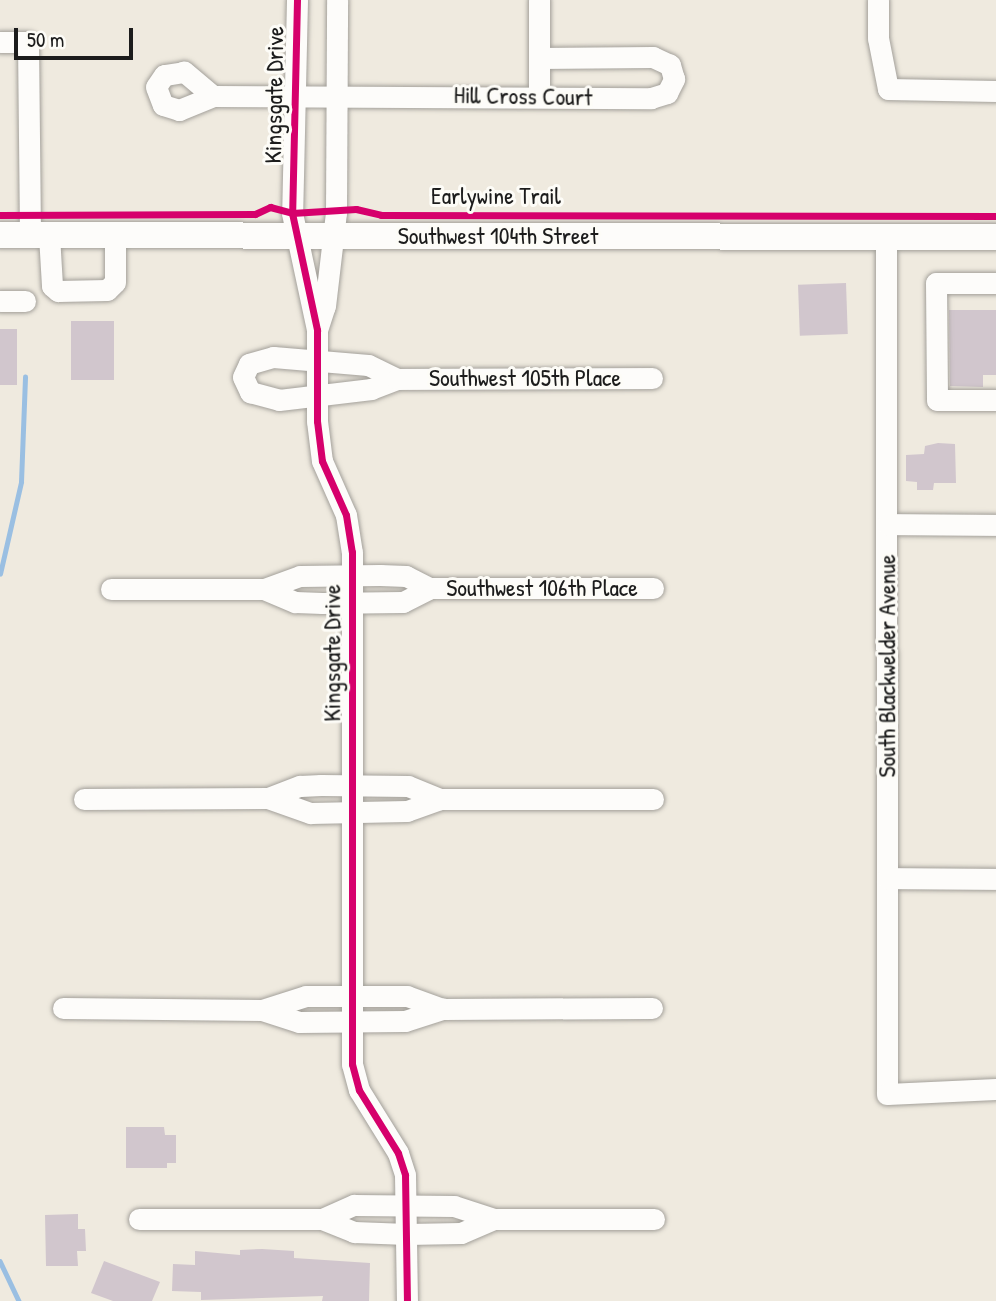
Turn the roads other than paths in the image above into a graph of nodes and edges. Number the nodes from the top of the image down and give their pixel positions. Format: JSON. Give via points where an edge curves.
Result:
{"nodes":[{"id":1,"x":297,"y":0,"type":"edge"},
{"id":2,"x":337,"y":0,"type":"edge"},
{"id":3,"x":538,"y":0,"type":"edge"},
{"id":4,"x":878,"y":0,"type":"edge"},
{"id":5,"x":0,"y":42,"type":"edge"},
{"id":6,"x":539,"y":58,"type":"junction"},
{"id":7,"x":996,"y":91,"type":"edge"},
{"id":8,"x":539,"y":94,"type":"junction"},
{"id":9,"x":292,"y":95,"type":"junction"},
{"id":10,"x":337,"y":95,"type":"junction"},
{"id":11,"x":213,"y":96,"type":"dead end"},
{"id":12,"x":0,"y":235,"type":"edge"},
{"id":13,"x":39,"y":235,"type":"junction"},
{"id":14,"x":115,"y":235,"type":"junction"},
{"id":15,"x":334,"y":235,"type":"junction"},
{"id":16,"x":296,"y":236,"type":"junction"},
{"id":17,"x":886,"y":236,"type":"junction"},
{"id":18,"x":996,"y":236,"type":"edge"},
{"id":19,"x":996,"y":283,"type":"edge"},
{"id":20,"x":0,"y":301,"type":"edge"},
{"id":21,"x":25,"y":301,"type":"dead end"},
{"id":22,"x":317,"y":330,"type":"junction"},
{"id":23,"x":317,"y":360,"type":"junction"},
{"id":24,"x":652,"y":378,"type":"dead end"},
{"id":25,"x":397,"y":379,"type":"junction"},
{"id":26,"x":317,"y":394,"type":"junction"},
{"id":27,"x":996,"y":400,"type":"edge"},
{"id":28,"x":887,"y":524,"type":"junction"},
{"id":29,"x":996,"y":524,"type":"edge"},
{"id":30,"x":351,"y":576,"type":"junction"},
{"id":31,"x":430,"y":588,"type":"junction"},
{"id":32,"x":653,"y":588,"type":"dead end"},
{"id":33,"x":111,"y":589,"type":"dead end"},
{"id":34,"x":264,"y":589,"type":"junction"},
{"id":35,"x":351,"y":603,"type":"junction"},
{"id":36,"x":351,"y":785,"type":"junction"},
{"id":37,"x":268,"y":797,"type":"junction"},
{"id":38,"x":84,"y":799,"type":"dead end"},
{"id":39,"x":440,"y":799,"type":"junction"},
{"id":40,"x":653,"y":799,"type":"dead end"},
{"id":41,"x":351,"y":812,"type":"junction"},
{"id":42,"x":887,"y":878,"type":"junction"},
{"id":43,"x":996,"y":879,"type":"edge"},
{"id":44,"x":351,"y":996,"type":"junction"},
{"id":45,"x":63,"y":1008,"type":"dead end"},
{"id":46,"x":652,"y":1008,"type":"dead end"},
{"id":47,"x":443,"y":1009,"type":"junction"},
{"id":48,"x":261,"y":1010,"type":"junction"},
{"id":49,"x":351,"y":1022,"type":"junction"},
{"id":50,"x":996,"y":1089,"type":"edge"},
{"id":51,"x":407,"y":1206,"type":"junction"},
{"id":52,"x":139,"y":1219,"type":"dead end"},
{"id":53,"x":322,"y":1219,"type":"junction"},
{"id":54,"x":494,"y":1219,"type":"junction"},
{"id":55,"x":654,"y":1219,"type":"dead end"},
{"id":56,"x":407,"y":1234,"type":"junction"},
{"id":57,"x":407,"y":1301,"type":"edge"}],
"edges":[{"from":1,"to":9,"type":"street","name":"Kingsgate Drive"},
{"from":2,"to":10,"type":"street","name":"Kingsgate Drive"},
{"from":3,"to":6,"type":"street"},
{"from":4,"to":7,"type":"street","via":[[878,38],[888,89]]},
{"from":5,"to":13,"type":"street","via":[[28,42]]},
{"from":6,"to":8,"type":"street"},
{"from":6,"to":8,"type":"street","name":"Hill Cross Court","via":[[653,57],[667,62],[674,79],[660,97]]},
{"from":8,"to":10,"type":"street","name":"Hill Cross Court"},
{"from":9,"to":10,"type":"street","name":"Hill Cross Court"},
{"from":9,"to":11,"type":"street","name":"Hill Cross Court"},
{"from":9,"to":16,"type":"street","name":"Kingsgate Drive"},
{"from":10,"to":15,"type":"street","name":"Kingsgate Drive"},
{"from":12,"to":13,"type":"main road","name":"Southwest 104th Street"},
{"from":13,"to":14,"type":"main road","name":"Southwest 104th Street"},
{"from":13,"to":14,"type":"street","via":[[52,286],[58,291],[107,290],[115,282]]},
{"from":14,"to":16,"type":"main road","name":"Southwest 104th Street"},
{"from":15,"to":16,"type":"main road","name":"Southwest 104th Street"},
{"from":15,"to":17,"type":"main road","name":"Southwest 104th Street"},
{"from":15,"to":22,"type":"street","name":"Kingsgate Drive","via":[[326,306]]},
{"from":16,"to":22,"type":"street","name":"Kingsgate Drive"},
{"from":17,"to":18,"type":"main road","name":"Southwest 104th Street"},
{"from":17,"to":28,"type":"street","name":"South Blackwelder Avenue"},
{"from":19,"to":27,"type":"street","via":[[936,283],[937,400]]},
{"from":20,"to":21,"type":"street"},
{"from":22,"to":23,"type":"street","name":"Kingsgate Drive"},
{"from":23,"to":25,"type":"street","name":"Southwest 105th Place","via":[[368,365]]},
{"from":23,"to":26,"type":"street","name":"Kingsgate Drive"},
{"from":23,"to":26,"type":"street","name":"Southwest 105th Place","via":[[263,358],[248,364],[243,377],[257,396],[279,400]]},
{"from":24,"to":25,"type":"street","name":"Southwest 105th Place"},
{"from":25,"to":26,"type":"street","name":"Southwest 105th Place","via":[[371,389]]},
{"from":26,"to":30,"type":"street","name":"Kingsgate Drive","via":[[322,461],[346,515]]},
{"from":28,"to":29,"type":"street"},
{"from":28,"to":42,"type":"street","name":"South Blackwelder Avenue"},
{"from":30,"to":31,"type":"street","name":"Southwest 106th Place","via":[[406,576]]},
{"from":30,"to":34,"type":"street","name":"Southwest 106th Place","via":[[300,576]]},
{"from":30,"to":35,"type":"street","name":"Kingsgate Drive"},
{"from":31,"to":32,"type":"street","name":"Southwest 106th Place"},
{"from":31,"to":35,"type":"street","name":"Southwest 106th Place","via":[[403,602]]},
{"from":33,"to":34,"type":"street","name":"Southwest 106th Place"},
{"from":34,"to":35,"type":"street","name":"Southwest 106th Place","via":[[295,602]]},
{"from":35,"to":36,"type":"street","name":"Kingsgate Drive"},
{"from":36,"to":37,"type":"street","via":[[300,786]]},
{"from":36,"to":39,"type":"street","via":[[408,786]]},
{"from":36,"to":41,"type":"street","name":"Kingsgate Drive"},
{"from":37,"to":38,"type":"street"},
{"from":37,"to":41,"type":"street","via":[[299,811]]},
{"from":39,"to":40,"type":"street"},
{"from":39,"to":41,"type":"street","via":[[407,811]]},
{"from":41,"to":44,"type":"street","name":"Kingsgate Drive"},
{"from":42,"to":43,"type":"street"},
{"from":42,"to":50,"type":"street","name":"South Blackwelder Avenue","via":[[887,1094]]},
{"from":44,"to":47,"type":"street","via":[[407,996]]},
{"from":44,"to":48,"type":"street","via":[[297,997]]},
{"from":44,"to":49,"type":"street","name":"Kingsgate Drive"},
{"from":45,"to":48,"type":"street"},
{"from":46,"to":47,"type":"street"},
{"from":47,"to":49,"type":"street","via":[[405,1021]]},
{"from":48,"to":49,"type":"street","via":[[299,1023]]},
{"from":49,"to":51,"type":"street","name":"Kingsgate Drive","via":[[354,1077],[369,1111],[398,1153]]},
{"from":51,"to":53,"type":"street","via":[[348,1206]]},
{"from":51,"to":54,"type":"street","via":[[454,1206]]},
{"from":51,"to":56,"type":"street","name":"Kingsgate Drive"},
{"from":52,"to":53,"type":"street"},
{"from":53,"to":56,"type":"street","via":[[354,1232]]},
{"from":54,"to":55,"type":"street"},
{"from":54,"to":56,"type":"street","via":[[461,1233]]},
{"from":56,"to":57,"type":"street","name":"Kingsgate Drive"}]}
